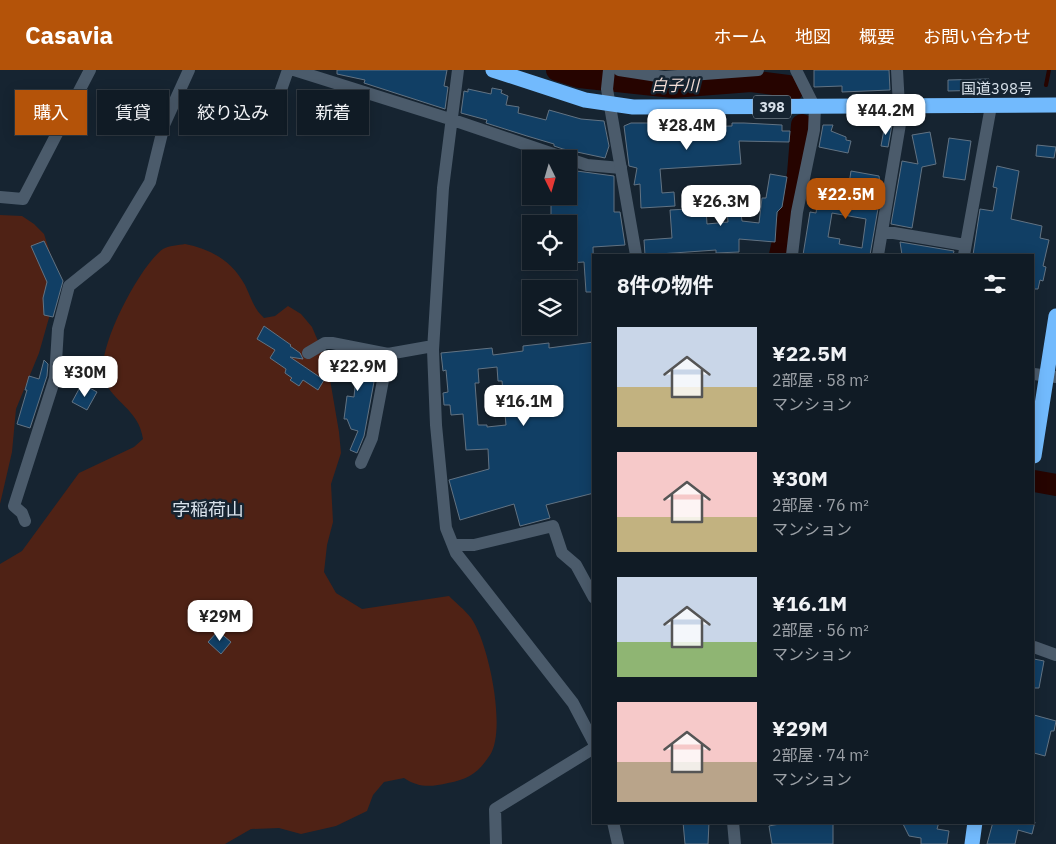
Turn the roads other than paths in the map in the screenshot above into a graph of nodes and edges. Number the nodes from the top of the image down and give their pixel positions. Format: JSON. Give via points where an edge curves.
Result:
{"nodes":[{"id":1,"x":90,"y":70,"type":"edge"},
{"id":2,"x":189,"y":70,"type":"edge"},
{"id":3,"x":288,"y":70,"type":"edge"},
{"id":4,"x":294,"y":70,"type":"edge"},
{"id":5,"x":458,"y":70,"type":"edge"},
{"id":6,"x":493,"y":70,"type":"edge"},
{"id":7,"x":758,"y":70,"type":"edge"},
{"id":8,"x":796,"y":70,"type":"edge"},
{"id":9,"x":897,"y":70,"type":"edge"},
{"id":10,"x":612,"y":71,"type":"edge"},
{"id":11,"x":281,"y":90,"type":"edge"},
{"id":12,"x":611,"y":105,"type":"junction"},
{"id":13,"x":898,"y":105,"type":"junction"},
{"id":14,"x":1056,"y":105,"type":"edge"},
{"id":15,"x":991,"y":106,"type":"junction"},
{"id":16,"x":815,"y":108,"type":"junction"},
{"id":17,"x":453,"y":120,"type":"junction"},
{"id":18,"x":541,"y":150,"type":"edge"},
{"id":19,"x":578,"y":162,"type":"edge"},
{"id":20,"x":621,"y":168,"type":"junction"},
{"id":21,"x":0,"y":197,"type":"edge"},
{"id":22,"x":882,"y":231,"type":"junction"},
{"id":23,"x":964,"y":250,"type":"edge"},
{"id":24,"x":636,"y":254,"type":"edge"},
{"id":25,"x":792,"y":254,"type":"edge"},
{"id":26,"x":878,"y":254,"type":"edge"},
{"id":27,"x":1056,"y":316,"type":"edge"},
{"id":28,"x":433,"y":346,"type":"junction"},
{"id":29,"x":308,"y":352,"type":"dead end"},
{"id":30,"x":388,"y":354,"type":"junction"},
{"id":31,"x":1046,"y":376,"type":"edge"},
{"id":32,"x":1034,"y":456,"type":"edge"},
{"id":33,"x":361,"y":463,"type":"dead end"},
{"id":34,"x":25,"y":521,"type":"dead end"},
{"id":35,"x":453,"y":545,"type":"junction"},
{"id":36,"x":592,"y":594,"type":"edge"},
{"id":37,"x":1034,"y":647,"type":"edge"},
{"id":38,"x":1056,"y":655,"type":"edge"},
{"id":39,"x":592,"y":739,"type":"edge"},
{"id":40,"x":592,"y":749,"type":"edge"},
{"id":41,"x":613,"y":824,"type":"edge"},
{"id":42,"x":733,"y":824,"type":"edge"},
{"id":43,"x":975,"y":824,"type":"edge"},
{"id":44,"x":496,"y":844,"type":"edge"},
{"id":45,"x":618,"y":844,"type":"edge"},
{"id":46,"x":735,"y":844,"type":"edge"},
{"id":47,"x":972,"y":844,"type":"edge"}],
"edges":[{"from":1,"to":21,"type":"street","via":[[23,199]]},
{"from":2,"to":34,"type":"street","via":[[164,125],[150,182],[105,257],[70,286],[58,329],[55,378],[14,506]]},
{"from":3,"to":11,"type":"street"},
{"from":4,"to":17,"type":"street"},
{"from":5,"to":17,"type":"street"},
{"from":6,"to":12,"type":"highway","name":"国道398号","number":"398","via":[[585,100]]},
{"from":7,"to":10,"type":"street","via":[[685,77]]},
{"from":8,"to":16,"type":"street"},
{"from":9,"to":13,"type":"street"},
{"from":10,"to":12,"type":"street","via":[[607,89]]},
{"from":12,"to":16,"type":"highway","name":"国道398号","number":"398"},
{"from":12,"to":20,"type":"street"},
{"from":13,"to":15,"type":"highway","name":"国道398号","number":"398"},
{"from":13,"to":16,"type":"highway","name":"国道398号","number":"398"},
{"from":13,"to":22,"type":"street","via":[[900,124]]},
{"from":14,"to":15,"type":"highway","name":"国道398号","number":"398"},
{"from":15,"to":23,"type":"street"},
{"from":16,"to":25,"type":"street"},
{"from":17,"to":18,"type":"street"},
{"from":17,"to":28,"type":"street","via":[[443,188]]},
{"from":19,"to":20,"type":"street"},
{"from":20,"to":24,"type":"street"},
{"from":22,"to":23,"type":"street"},
{"from":22,"to":26,"type":"street"},
{"from":27,"to":31,"type":"highway"},
{"from":28,"to":30,"type":"street"},
{"from":28,"to":35,"type":"street","via":[[436,424],[446,528]]},
{"from":29,"to":30,"type":"street","via":[[332,343]]},
{"from":30,"to":33,"type":"street","via":[[372,438]]},
{"from":31,"to":32,"type":"highway"},
{"from":35,"to":36,"type":"street","via":[[474,545],[553,526],[562,554],[576,565]]},
{"from":35,"to":39,"type":"street","via":[[572,703]]},
{"from":37,"to":38,"type":"street"},
{"from":40,"to":44,"type":"street","via":[[495,808]]},
{"from":41,"to":45,"type":"street"},
{"from":42,"to":46,"type":"street"},
{"from":43,"to":47,"type":"highway"}]}
